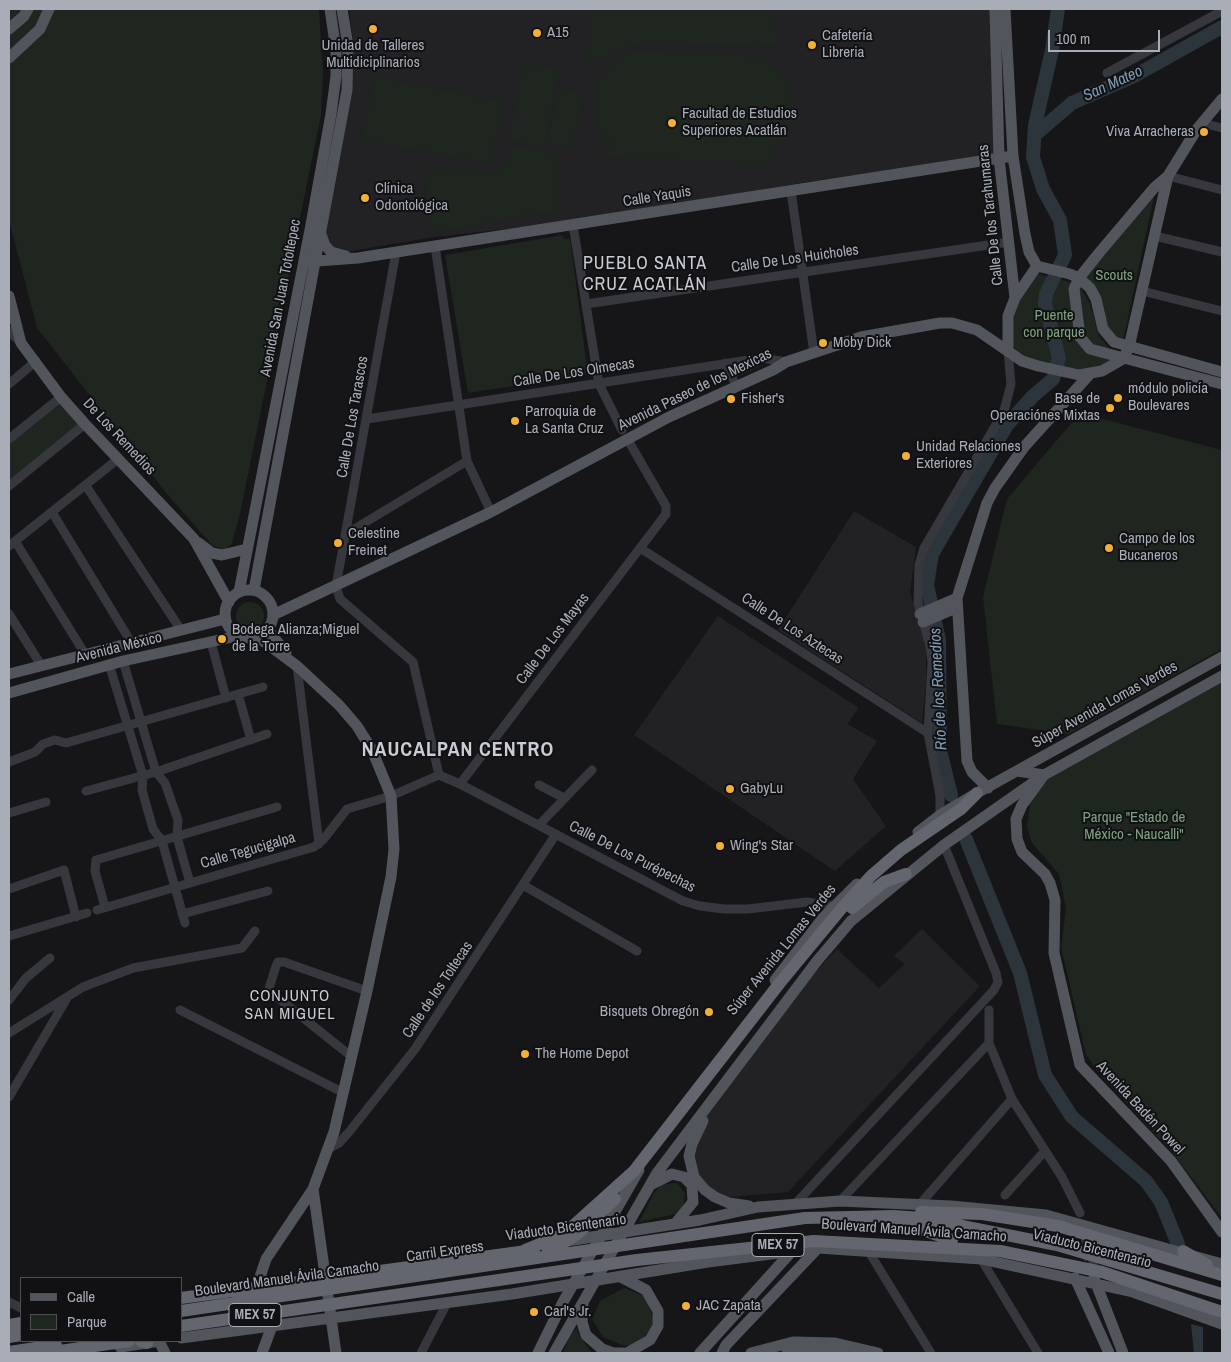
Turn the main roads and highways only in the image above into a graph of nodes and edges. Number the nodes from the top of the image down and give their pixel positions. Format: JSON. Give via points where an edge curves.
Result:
{"nodes":[{"id":1,"x":28,"y":9,"type":"edge"},
{"id":2,"x":49,"y":9,"type":"edge"},
{"id":3,"x":330,"y":9,"type":"edge"},
{"id":4,"x":342,"y":9,"type":"edge"},
{"id":5,"x":995,"y":9,"type":"edge"},
{"id":6,"x":1005,"y":9,"type":"edge"},
{"id":7,"x":9,"y":29,"type":"edge"},
{"id":8,"x":9,"y":58,"type":"edge"},
{"id":9,"x":1222,"y":99,"type":"edge"},
{"id":10,"x":1013,"y":156,"type":"junction"},
{"id":11,"x":1000,"y":158,"type":"junction"},
{"id":12,"x":1168,"y":176,"type":"junction"},
{"id":13,"x":320,"y":232,"type":"junction"},
{"id":14,"x":358,"y":258,"type":"junction"},
{"id":15,"x":309,"y":261,"type":"junction"},
{"id":16,"x":1036,"y":266,"type":"junction"},
{"id":17,"x":1074,"y":276,"type":"junction"},
{"id":18,"x":1015,"y":298,"type":"junction"},
{"id":19,"x":10,"y":312,"type":"edge"},
{"id":20,"x":1129,"y":348,"type":"junction"},
{"id":21,"x":1008,"y":350,"type":"junction"},
{"id":22,"x":1123,"y":359,"type":"junction"},
{"id":23,"x":1222,"y":372,"type":"edge"},
{"id":24,"x":1088,"y":375,"type":"junction"},
{"id":25,"x":1222,"y":384,"type":"edge"},
{"id":26,"x":194,"y":539,"type":"junction"},
{"id":27,"x":248,"y":549,"type":"junction"},
{"id":28,"x":254,"y":590,"type":"junction"},
{"id":29,"x":234,"y":597,"type":"junction"},
{"id":30,"x":951,"y":605,"type":"junction"},
{"id":31,"x":274,"y":615,"type":"junction"},
{"id":32,"x":924,"y":617,"type":"road end"},
{"id":33,"x":225,"y":619,"type":"junction"},
{"id":34,"x":263,"y":634,"type":"junction"},
{"id":35,"x":237,"y":636,"type":"junction"},
{"id":36,"x":1222,"y":657,"type":"edge"},
{"id":37,"x":12,"y":673,"type":"edge"},
{"id":38,"x":1222,"y":676,"type":"edge"},
{"id":39,"x":21,"y":689,"type":"junction"},
{"id":40,"x":9,"y":693,"type":"edge"},
{"id":41,"x":1018,"y":771,"type":"junction"},
{"id":42,"x":1044,"y":775,"type":"junction"},
{"id":43,"x":983,"y":790,"type":"junction"},
{"id":44,"x":906,"y":874,"type":"junction"},
{"id":45,"x":807,"y":955,"type":"junction"},
{"id":46,"x":714,"y":1097,"type":"junction"},
{"id":47,"x":672,"y":1119,"type":"junction"},
{"id":48,"x":647,"y":1188,"type":"junction"},
{"id":49,"x":313,"y":1189,"type":"junction"},
{"id":50,"x":835,"y":1207,"type":"junction"},
{"id":51,"x":758,"y":1208,"type":"junction"},
{"id":52,"x":675,"y":1224,"type":"junction"},
{"id":53,"x":1222,"y":1232,"type":"edge"},
{"id":54,"x":952,"y":1240,"type":"junction"},
{"id":55,"x":818,"y":1248,"type":"junction"},
{"id":56,"x":524,"y":1250,"type":"junction"},
{"id":57,"x":793,"y":1250,"type":"junction"},
{"id":58,"x":1182,"y":1251,"type":"joint"},
{"id":59,"x":1207,"y":1270,"type":"edge"},
{"id":60,"x":1222,"y":1273,"type":"edge"},
{"id":61,"x":1093,"y":1276,"type":"junction"},
{"id":62,"x":621,"y":1277,"type":"junction"},
{"id":63,"x":1075,"y":1278,"type":"junction"},
{"id":64,"x":1173,"y":1278,"type":"junction"},
{"id":65,"x":1222,"y":1282,"type":"edge"},
{"id":66,"x":258,"y":1283,"type":"junction"},
{"id":67,"x":1138,"y":1283,"type":"junction"},
{"id":68,"x":182,"y":1294,"type":"edge"},
{"id":69,"x":1222,"y":1294,"type":"edge"},
{"id":70,"x":182,"y":1298,"type":"edge"},
{"id":71,"x":449,"y":1298,"type":"junction"},
{"id":72,"x":585,"y":1298,"type":"junction"},
{"id":73,"x":182,"y":1302,"type":"edge"},
{"id":74,"x":1222,"y":1303,"type":"edge"},
{"id":75,"x":182,"y":1307,"type":"edge"},
{"id":76,"x":207,"y":1307,"type":"junction"},
{"id":77,"x":182,"y":1311,"type":"edge"},
{"id":78,"x":1222,"y":1312,"type":"edge"},
{"id":79,"x":1222,"y":1319,"type":"edge"},
{"id":80,"x":1222,"y":1324,"type":"edge"},
{"id":81,"x":182,"y":1326,"type":"edge"},
{"id":82,"x":272,"y":1326,"type":"junction"},
{"id":83,"x":182,"y":1333,"type":"edge"},
{"id":84,"x":182,"y":1338,"type":"edge"},
{"id":85,"x":79,"y":1342,"type":"edge"},
{"id":86,"x":122,"y":1342,"type":"edge"},
{"id":87,"x":146,"y":1342,"type":"edge"},
{"id":88,"x":153,"y":1342,"type":"edge"},
{"id":89,"x":9,"y":1352,"type":"edge"},
{"id":90,"x":46,"y":1353,"type":"edge"},
{"id":91,"x":86,"y":1353,"type":"edge"},
{"id":92,"x":165,"y":1353,"type":"edge"},
{"id":93,"x":262,"y":1353,"type":"edge"},
{"id":94,"x":336,"y":1353,"type":"edge"},
{"id":95,"x":538,"y":1353,"type":"edge"},
{"id":96,"x":554,"y":1353,"type":"edge"},
{"id":97,"x":623,"y":1353,"type":"edge"},
{"id":98,"x":627,"y":1353,"type":"edge"},
{"id":99,"x":700,"y":1353,"type":"edge"},
{"id":100,"x":722,"y":1353,"type":"edge"},
{"id":101,"x":751,"y":1353,"type":"edge"},
{"id":102,"x":787,"y":1353,"type":"edge"},
{"id":103,"x":844,"y":1353,"type":"edge"},
{"id":104,"x":878,"y":1353,"type":"edge"},
{"id":105,"x":1109,"y":1353,"type":"edge"},
{"id":106,"x":1123,"y":1353,"type":"edge"}],
"edges":[{"from":1,"to":7,"type":"main road"},
{"from":2,"to":8,"type":"main road","via":[[40,29]]},
{"from":3,"to":15,"type":"main road","name":"Avenida San Juan Totoltepec","via":[[336,76]]},
{"from":4,"to":13,"type":"main road","name":"Avenida San Juan Totoltepec","via":[[348,46],[347,90]]},
{"from":5,"to":11,"type":"main road","name":"Calle De los Tarahumaras"},
{"from":6,"to":10,"type":"main road","name":"Calle De los Tarahumaras"},
{"from":9,"to":12,"type":"main road","via":[[1202,123]]},
{"from":10,"to":11,"type":"main road","name":"Calle Yaquis"},
{"from":10,"to":16,"type":"main road","name":"Calle De los Tarahumaras","via":[[1025,234]]},
{"from":11,"to":14,"type":"main road","name":"Calle Yaquis"},
{"from":11,"to":18,"type":"main road","name":"Calle De los Tarahumaras"},
{"from":12,"to":17,"type":"main road"},
{"from":12,"to":20,"type":"main road"},
{"from":13,"to":14,"type":"main road","via":[[331,252]]},
{"from":13,"to":15,"type":"main road","name":"Avenida San Juan Totoltepec"},
{"from":14,"to":15,"type":"main road","name":"Calle Yaquis"},
{"from":15,"to":27,"type":"main road","name":"Avenida San Juan Totoltepec"},
{"from":15,"to":28,"type":"main road","name":"Avenida San Juan Totoltepec"},
{"from":16,"to":17,"type":"main road"},
{"from":16,"to":18,"type":"main road","name":"Calle De los Tarahumaras"},
{"from":17,"to":20,"type":"main road","via":[[1090,288],[1108,337]]},
{"from":17,"to":22,"type":"main road","via":[[1080,337],[1090,349]]},
{"from":18,"to":21,"type":"main road","via":[[1006,327]]},
{"from":19,"to":26,"type":"main road","name":"De Los Remedios","via":[[21,343],[61,397]]},
{"from":20,"to":22,"type":"main road"},
{"from":20,"to":23,"type":"main road"},
{"from":21,"to":24,"type":"main road","name":"Avenida Paseo de los Mexicas","via":[[1022,361],[1067,374]]},
{"from":21,"to":31,"type":"main road","name":"Avenida Paseo de los Mexicas","via":[[977,330],[940,323],[871,334],[786,362],[625,435],[491,512]]},
{"from":22,"to":24,"type":"main road"},
{"from":22,"to":25,"type":"main road"},
{"from":24,"to":30,"type":"main road","via":[[1024,447],[995,488]]},
{"from":26,"to":27,"type":"main road","via":[[222,555]]},
{"from":26,"to":29,"type":"main road","name":"De Los Remedios","via":[[222,589]]},
{"from":27,"to":29,"type":"main road","name":"Avenida San Juan Totoltepec"},
{"from":28,"to":29,"type":"main road"},
{"from":28,"to":31,"type":"main road","via":[[268,599]]},
{"from":29,"to":33,"type":"main road","via":[[225,608]]},
{"from":30,"to":32,"type":"main road"},
{"from":30,"to":43,"type":"main road","via":[[967,761]]},
{"from":31,"to":34,"type":"main road"},
{"from":33,"to":35,"type":"main road"},
{"from":33,"to":37,"type":"main road","name":"Avenida México"},
{"from":34,"to":35,"type":"main road","via":[[250,638]]},
{"from":34,"to":49,"type":"main road","via":[[357,726],[372,750],[391,796],[393,859],[367,991],[344,1094]]},
{"from":35,"to":39,"type":"main road","name":"Avenida México","via":[[109,664]]},
{"from":36,"to":41,"type":"main road","name":"Súper Avenida Lomas Verdes"},
{"from":37,"to":39,"type":"main road"},
{"from":38,"to":42,"type":"main road","name":"Súper Avenida Lomas Verdes"},
{"from":39,"to":40,"type":"main road","name":"Avenida México"},
{"from":41,"to":42,"type":"main road"},
{"from":41,"to":43,"type":"main road","name":"Súper Avenida Lomas Verdes"},
{"from":42,"to":44,"type":"main road","name":"Súper Avenida Lomas Verdes"},
{"from":42,"to":53,"type":"main road","name":"Avenida Badén Powel","via":[[1022,805],[1016,819],[1016,839],[1022,852],[1045,874],[1053,892],[1054,953],[1080,1065],[1171,1161]]},
{"from":43,"to":45,"type":"highway","via":[[871,876]]},
{"from":43,"to":47,"type":"main road","name":"Súper Avenida Lomas Verdes","via":[[940,815],[888,855],[833,906],[742,1022]]},
{"from":44,"to":45,"type":"highway","via":[[893,877],[872,890]]},
{"from":44,"to":46,"type":"main road","name":"Súper Avenida Lomas Verdes","via":[[851,921]]},
{"from":45,"to":56,"type":"highway","via":[[634,1171],[564,1234]]},
{"from":45,"to":71,"type":"highway","via":[[675,1129],[595,1219],[550,1252]]},
{"from":46,"to":48,"type":"main road","name":"Súper Avenida Lomas Verdes"},
{"from":46,"to":51,"type":"main road","via":[[689,1156],[694,1177],[704,1190],[722,1201]]},
{"from":47,"to":56,"type":"main road","via":[[642,1156],[577,1218],[560,1232]]},
{"from":47,"to":95,"type":"main road","name":"Súper Avenida Lomas Verdes","via":[[608,1222]]},
{"from":48,"to":52,"type":"main road","via":[[656,1180],[672,1174],[689,1180],[694,1191],[693,1202]]},
{"from":48,"to":72,"type":"main road","name":"Súper Avenida Lomas Verdes"},
{"from":49,"to":66,"type":"main road","via":[[266,1259]]},
{"from":49,"to":94,"type":"main road"},
{"from":50,"to":51,"type":"main road","name":"Boulevard Manuel Ávila Camacho","via":[[796,1203]]},
{"from":50,"to":54,"type":"highway","name":"Viaducto Bicentenario","via":[[890,1219]]},
{"from":50,"to":56,"type":"highway","name":"Viaducto Bicentenario"},
{"from":50,"to":58,"type":"main road","name":"Boulevard Manuel Ávila Camacho","via":[[920,1204],[1015,1210],[1046,1215]]},
{"from":50,"to":59,"type":"highway","via":[[957,1212],[1058,1226]]},
{"from":50,"to":75,"type":"highway","name":"Carril Express"},
{"from":51,"to":52,"type":"main road","name":"Boulevard Manuel Ávila Camacho"},
{"from":52,"to":56,"type":"main road","name":"Boulevard Manuel Ávila Camacho"},
{"from":54,"to":71,"type":"highway","name":"Viaducto Bicentenario","via":[[745,1251]]},
{"from":54,"to":74,"type":"highway","name":"Viaducto Bicentenario","via":[[999,1244],[1075,1259]]},
{"from":55,"to":57,"type":"main road","name":"Boulevard Manuel Ávila Camacho"},
{"from":55,"to":63,"type":"main road","name":"Boulevard Manuel Ávila Camacho","via":[[981,1259]]},
{"from":55,"to":100,"type":"main road"},
{"from":56,"to":66,"type":"main road","name":"Boulevard Manuel Ávila Camacho"},
{"from":56,"to":70,"type":"highway","name":"Viaducto Bicentenario"},
{"from":57,"to":62,"type":"main road","name":"Boulevard Manuel Ávila Camacho"},
{"from":57,"to":99,"type":"main road"},
{"from":58,"to":59,"type":"highway"},
{"from":59,"to":60,"type":"highway"},
{"from":59,"to":64,"type":"highway"},
{"from":59,"to":65,"type":"highway"},
{"from":61,"to":63,"type":"main road","name":"Boulevard Manuel Ávila Camacho"},
{"from":61,"to":80,"type":"main road","name":"Boulevard Manuel Ávila Camacho"},
{"from":61,"to":106,"type":"main road"},
{"from":62,"to":71,"type":"main road","name":"Boulevard Manuel Ávila Camacho"},
{"from":62,"to":98,"type":"main road","via":[[646,1290],[658,1311],[658,1326],[650,1340]]},
{"from":63,"to":105,"type":"main road"},
{"from":64,"to":69,"type":"highway","name":"Boulevard Manuel Ávila Camacho","number":"MEX 57"},
{"from":64,"to":76,"type":"highway","name":"Boulevard Manuel Ávila Camacho","number":"MEX 57","via":[[1057,1245],[922,1218],[805,1218]]},
{"from":66,"to":68,"type":"main road","name":"Boulevard Manuel Ávila Camacho"},
{"from":67,"to":78,"type":"highway","name":"Boulevard Manuel Ávila Camacho","number":"MEX 57"},
{"from":67,"to":79,"type":"highway"},
{"from":67,"to":81,"type":"highway","name":"Boulevard Manuel Ávila Camacho","number":"MEX 57","via":[[1075,1266],[1000,1252],[814,1241],[636,1260]]},
{"from":71,"to":82,"type":"main road","name":"Boulevard Manuel Ávila Camacho"},
{"from":71,"to":83,"type":"highway","name":"Viaducto Bicentenario"},
{"from":72,"to":96,"type":"main road","name":"Súper Avenida Lomas Verdes"},
{"from":72,"to":97,"type":"main road","via":[[582,1322],[586,1335],[612,1353]]},
{"from":73,"to":76,"type":"highway"},
{"from":76,"to":77,"type":"highway","name":"Boulevard Manuel Ávila Camacho","number":"MEX 57"},
{"from":82,"to":84,"type":"main road","name":"Boulevard Manuel Ávila Camacho"},
{"from":82,"to":93,"type":"main road"},
{"from":85,"to":89,"type":"highway"},
{"from":86,"to":90,"type":"highway"},
{"from":87,"to":91,"type":"main road"},
{"from":88,"to":92,"type":"main road"},
{"from":101,"to":104,"type":"main road","via":[[793,1342],[836,1343]]},
{"from":102,"to":103,"type":"main road"}]}
